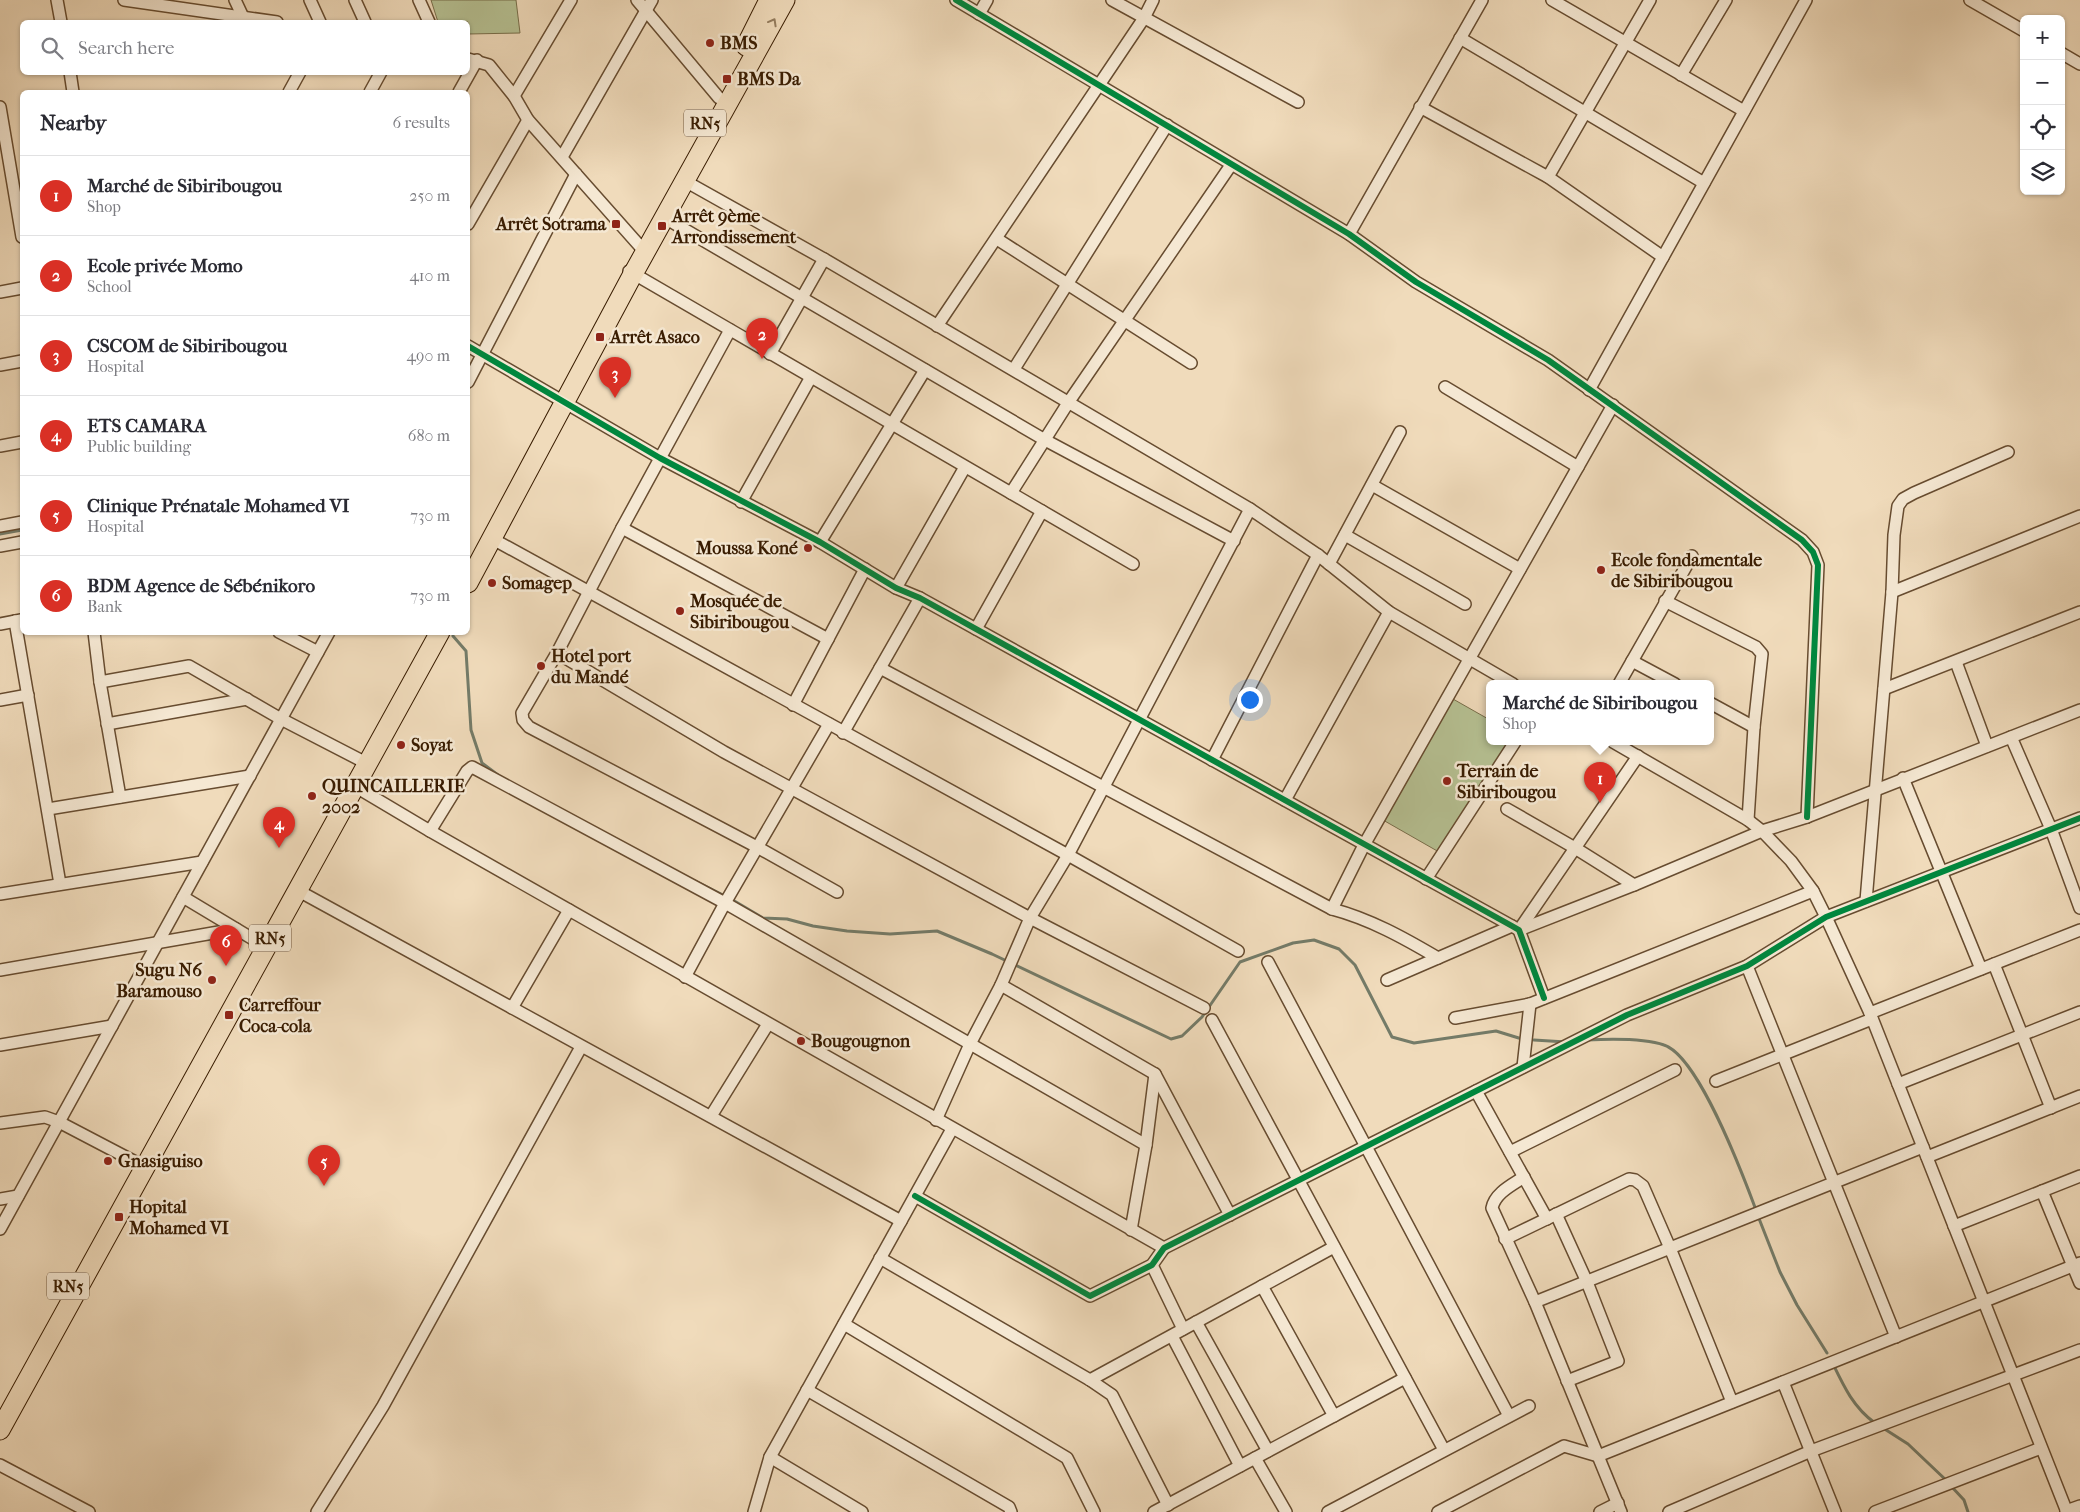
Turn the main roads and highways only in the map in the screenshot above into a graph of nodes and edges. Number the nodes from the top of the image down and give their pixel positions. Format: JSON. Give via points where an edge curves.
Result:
{"nodes":[{"id":1,"x":769,"y":0,"type":"edge"},
{"id":2,"x":785,"y":0,"type":"edge"},
{"id":3,"x":642,"y":248,"type":"junction"},
{"id":4,"x":559,"y":400,"type":"junction"},
{"id":5,"x":470,"y":558,"type":"edge"},
{"id":6,"x":470,"y":579,"type":"edge"},
{"id":7,"x":428,"y":635,"type":"edge"},
{"id":8,"x":438,"y":635,"type":"edge"},
{"id":9,"x":363,"y":762,"type":"junction"},
{"id":10,"x":351,"y":784,"type":"junction"},
{"id":11,"x":141,"y":1164,"type":"junction"},
{"id":12,"x":0,"y":1410,"type":"edge"},
{"id":13,"x":0,"y":1430,"type":"edge"}],
"edges":[{"from":1,"to":3,"type":"highway","number":"RN5"},
{"from":3,"to":2,"type":"highway","number":"RN5","one_way":true,"via":[[665,218]]},
{"from":3,"to":4,"type":"highway","number":"RN5"},
{"from":4,"to":5,"type":"highway","number":"RN5"},
{"from":4,"to":6,"type":"highway","number":"RN5"},
{"from":7,"to":9,"type":"highway","number":"RN5"},
{"from":8,"to":9,"type":"highway","number":"RN5"},
{"from":9,"to":10,"type":"highway","number":"RN5"},
{"from":10,"to":11,"type":"highway","number":"RN5","via":[[258,942]]},
{"from":10,"to":11,"type":"highway","number":"RN5","via":[[298,890]]},
{"from":11,"to":12,"type":"highway","number":"RN5"},
{"from":11,"to":13,"type":"highway","number":"RN5"}]}
